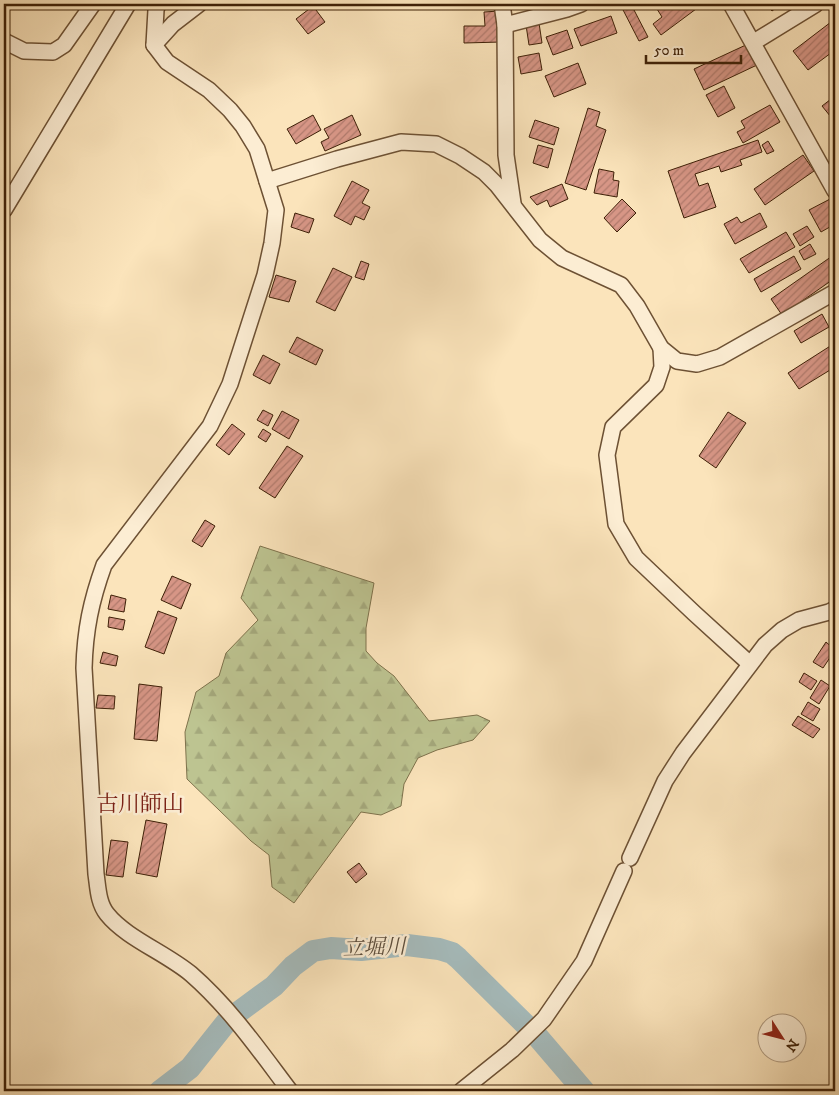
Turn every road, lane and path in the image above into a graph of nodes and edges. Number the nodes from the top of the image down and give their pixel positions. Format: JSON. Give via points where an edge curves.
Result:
{"nodes":[{"id":1,"x":94,"y":4,"type":"edge"},
{"id":2,"x":128,"y":4,"type":"edge"},
{"id":3,"x":158,"y":4,"type":"edge"},
{"id":4,"x":199,"y":4,"type":"edge"},
{"id":5,"x":502,"y":4,"type":"edge"},
{"id":6,"x":581,"y":4,"type":"edge"},
{"id":7,"x":732,"y":4,"type":"edge"},
{"id":8,"x":816,"y":4,"type":"edge"},
{"id":9,"x":505,"y":25,"type":"junction"},
{"id":10,"x":4,"y":41,"type":"edge"},
{"id":11,"x":754,"y":42,"type":"junction"},
{"id":12,"x":154,"y":45,"type":"junction"},
{"id":13,"x":267,"y":181,"type":"junction"},
{"id":14,"x":835,"y":191,"type":"edge"},
{"id":15,"x":513,"y":205,"type":"junction"},
{"id":16,"x":4,"y":210,"type":"edge"},
{"id":17,"x":835,"y":292,"type":"edge"},
{"id":18,"x":662,"y":348,"type":"junction"},
{"id":19,"x":833,"y":612,"type":"edge"},
{"id":20,"x":750,"y":664,"type":"junction"},
{"id":21,"x":290,"y":1091,"type":"edge"},
{"id":22,"x":462,"y":1091,"type":"edge"}],
"edges":[{"from":1,"to":10,"type":"street","via":[[64,44],[53,52],[24,50]]},
{"from":2,"to":16,"type":"street"},
{"from":3,"to":12,"type":"street"},
{"from":4,"to":12,"type":"street","via":[[173,24]]},
{"from":5,"to":9,"type":"street"},
{"from":6,"to":9,"type":"street"},
{"from":7,"to":11,"type":"street"},
{"from":8,"to":11,"type":"street"},
{"from":9,"to":15,"type":"street","via":[[506,155]]},
{"from":11,"to":14,"type":"street"},
{"from":12,"to":13,"type":"street","via":[[167,62],[209,90],[230,110],[257,149]]},
{"from":13,"to":15,"type":"street","via":[[401,142],[436,144],[484,172]]},
{"from":13,"to":21,"type":"street","via":[[276,210],[272,243],[230,384],[210,426],[104,565],[90,609],[84,668],[96,874],[101,906],[121,928],[170,958],[217,999]]},
{"from":15,"to":18,"type":"street","via":[[540,240],[562,258],[621,285]]},
{"from":17,"to":18,"type":"street","via":[[720,357],[697,364],[677,361]]},
{"from":18,"to":20,"type":"street","via":[[662,367],[656,385],[613,427],[608,455],[616,524],[636,558]]},
{"from":19,"to":20,"type":"street","via":[[798,620],[782,630]]},
{"from":20,"to":22,"type":"street","via":[[665,781],[584,961],[544,1020]]}]}
